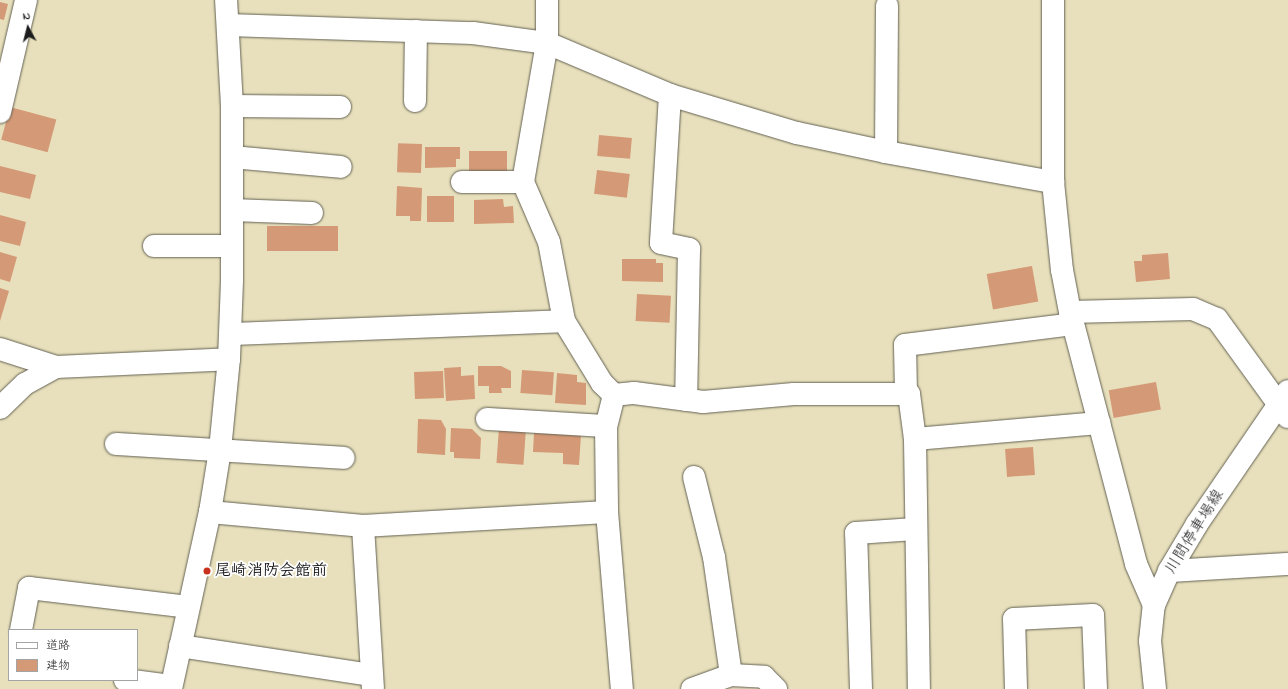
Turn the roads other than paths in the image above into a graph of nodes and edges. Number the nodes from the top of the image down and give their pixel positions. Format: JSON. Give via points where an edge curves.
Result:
{"nodes":[{"id":1,"x":26,"y":0,"type":"edge"},
{"id":2,"x":226,"y":0,"type":"edge"},
{"id":3,"x":547,"y":0,"type":"edge"},
{"id":4,"x":1053,"y":0,"type":"edge"},
{"id":5,"x":887,"y":6,"type":"dead end"},
{"id":6,"x":228,"y":24,"type":"junction"},
{"id":7,"x":416,"y":31,"type":"junction"},
{"id":8,"x":547,"y":43,"type":"junction"},
{"id":9,"x":670,"y":95,"type":"junction"},
{"id":10,"x":415,"y":101,"type":"dead end"},
{"id":11,"x":232,"y":106,"type":"junction"},
{"id":12,"x":340,"y":107,"type":"dead end"},
{"id":13,"x":0,"y":112,"type":"edge"},
{"id":14,"x":886,"y":152,"type":"junction"},
{"id":15,"x":232,"y":157,"type":"junction"},
{"id":16,"x":341,"y":167,"type":"dead end"},
{"id":17,"x":462,"y":182,"type":"dead end"},
{"id":18,"x":523,"y":182,"type":"junction"},
{"id":19,"x":1053,"y":182,"type":"junction"},
{"id":20,"x":232,"y":210,"type":"junction"},
{"id":21,"x":312,"y":213,"type":"dead end"},
{"id":22,"x":154,"y":246,"type":"dead end"},
{"id":23,"x":232,"y":246,"type":"junction"},
{"id":24,"x":1071,"y":318,"type":"junction"},
{"id":25,"x":564,"y":321,"type":"junction"},
{"id":26,"x":231,"y":334,"type":"junction"},
{"id":27,"x":0,"y":349,"type":"edge"},
{"id":28,"x":229,"y":359,"type":"junction"},
{"id":29,"x":56,"y":367,"type":"junction"},
{"id":30,"x":906,"y":394,"type":"junction"},
{"id":31,"x":614,"y":395,"type":"junction"},
{"id":32,"x":686,"y":400,"type":"junction"},
{"id":33,"x":1285,"y":404,"type":"edge"},
{"id":34,"x":0,"y":408,"type":"edge"},
{"id":35,"x":487,"y":419,"type":"dead end"},
{"id":36,"x":1099,"y":423,"type":"junction"},
{"id":37,"x":606,"y":426,"type":"junction"},
{"id":38,"x":914,"y":438,"type":"junction"},
{"id":39,"x":116,"y":444,"type":"dead end"},
{"id":40,"x":220,"y":450,"type":"junction"},
{"id":41,"x":344,"y":458,"type":"dead end"},
{"id":42,"x":694,"y":477,"type":"dead end"},
{"id":43,"x":210,"y":512,"type":"junction"},
{"id":44,"x":607,"y":512,"type":"junction"},
{"id":45,"x":363,"y":526,"type":"junction"},
{"id":46,"x":916,"y":529,"type":"junction"},
{"id":47,"x":1288,"y":564,"type":"edge"},
{"id":48,"x":1168,"y":571,"type":"junction"},
{"id":49,"x":1154,"y":605,"type":"junction"},
{"id":50,"x":188,"y":607,"type":"junction"},
{"id":51,"x":21,"y":629,"type":"edge"},
{"id":52,"x":180,"y":646,"type":"junction"},
{"id":53,"x":731,"y":675,"type":"junction"},
{"id":54,"x":131,"y":681,"type":"edge"},
{"id":55,"x":372,"y":682,"type":"edge"},
{"id":56,"x":171,"y":688,"type":"edge"},
{"id":57,"x":622,"y":689,"type":"edge"},
{"id":58,"x":692,"y":689,"type":"edge"},
{"id":59,"x":776,"y":689,"type":"edge"},
{"id":60,"x":861,"y":689,"type":"edge"},
{"id":61,"x":919,"y":689,"type":"edge"},
{"id":62,"x":1016,"y":689,"type":"edge"},
{"id":63,"x":1096,"y":689,"type":"edge"},
{"id":64,"x":1155,"y":689,"type":"edge"}],
"edges":[{"from":1,"to":13,"type":"street"},
{"from":2,"to":6,"type":"street"},
{"from":3,"to":8,"type":"street"},
{"from":4,"to":19,"type":"street"},
{"from":5,"to":14,"type":"street"},
{"from":6,"to":7,"type":"street"},
{"from":6,"to":11,"type":"street"},
{"from":7,"to":8,"type":"street","via":[[473,34]]},
{"from":7,"to":10,"type":"street"},
{"from":8,"to":9,"type":"street"},
{"from":8,"to":18,"type":"street"},
{"from":9,"to":14,"type":"street","via":[[797,133]]},
{"from":9,"to":32,"type":"street","via":[[661,243],[689,249]]},
{"from":11,"to":12,"type":"street"},
{"from":11,"to":15,"type":"street"},
{"from":14,"to":19,"type":"street"},
{"from":15,"to":16,"type":"street"},
{"from":15,"to":20,"type":"street"},
{"from":17,"to":18,"type":"street"},
{"from":18,"to":25,"type":"street","via":[[550,242]]},
{"from":19,"to":24,"type":"street","via":[[1058,240]]},
{"from":20,"to":21,"type":"street"},
{"from":20,"to":23,"type":"street"},
{"from":22,"to":23,"type":"street"},
{"from":23,"to":26,"type":"street"},
{"from":24,"to":30,"type":"street","via":[[906,345]]},
{"from":24,"to":33,"type":"street","via":[[1193,309],[1217,319]]},
{"from":24,"to":36,"type":"street"},
{"from":25,"to":26,"type":"street"},
{"from":25,"to":31,"type":"street","via":[[602,383]]},
{"from":26,"to":28,"type":"street"},
{"from":27,"to":29,"type":"street"},
{"from":28,"to":29,"type":"street"},
{"from":28,"to":40,"type":"street"},
{"from":29,"to":34,"type":"street","via":[[25,384]]},
{"from":30,"to":32,"type":"street","via":[[794,394],[703,402]]},
{"from":30,"to":38,"type":"street","via":[[909,394]]},
{"from":31,"to":32,"type":"street","via":[[634,393]]},
{"from":31,"to":37,"type":"street"},
{"from":33,"to":48,"type":"street","name":"川間停車場線","via":[[1198,524]]},
{"from":35,"to":37,"type":"street"},
{"from":36,"to":38,"type":"street"},
{"from":36,"to":49,"type":"street","via":[[1136,564]]},
{"from":37,"to":44,"type":"street"},
{"from":38,"to":46,"type":"street"},
{"from":39,"to":40,"type":"street"},
{"from":40,"to":41,"type":"street"},
{"from":40,"to":43,"type":"street"},
{"from":42,"to":53,"type":"street","via":[[714,557]]},
{"from":43,"to":45,"type":"street"},
{"from":43,"to":50,"type":"street"},
{"from":44,"to":45,"type":"street"},
{"from":44,"to":57,"type":"street"},
{"from":45,"to":55,"type":"street"},
{"from":46,"to":60,"type":"street","via":[[856,533]]},
{"from":46,"to":61,"type":"street"},
{"from":47,"to":48,"type":"street"},
{"from":48,"to":49,"type":"street","name":"川間停車場線"},
{"from":49,"to":64,"type":"street","name":"川間停車場線","via":[[1150,641]]},
{"from":50,"to":51,"type":"street","via":[[29,588]]},
{"from":50,"to":52,"type":"street"},
{"from":52,"to":55,"type":"street"},
{"from":52,"to":56,"type":"street"},
{"from":53,"to":58,"type":"street"},
{"from":53,"to":59,"type":"street","via":[[764,676]]},
{"from":54,"to":56,"type":"street"},
{"from":62,"to":63,"type":"street","via":[[1014,618],[1093,615]]}]}
